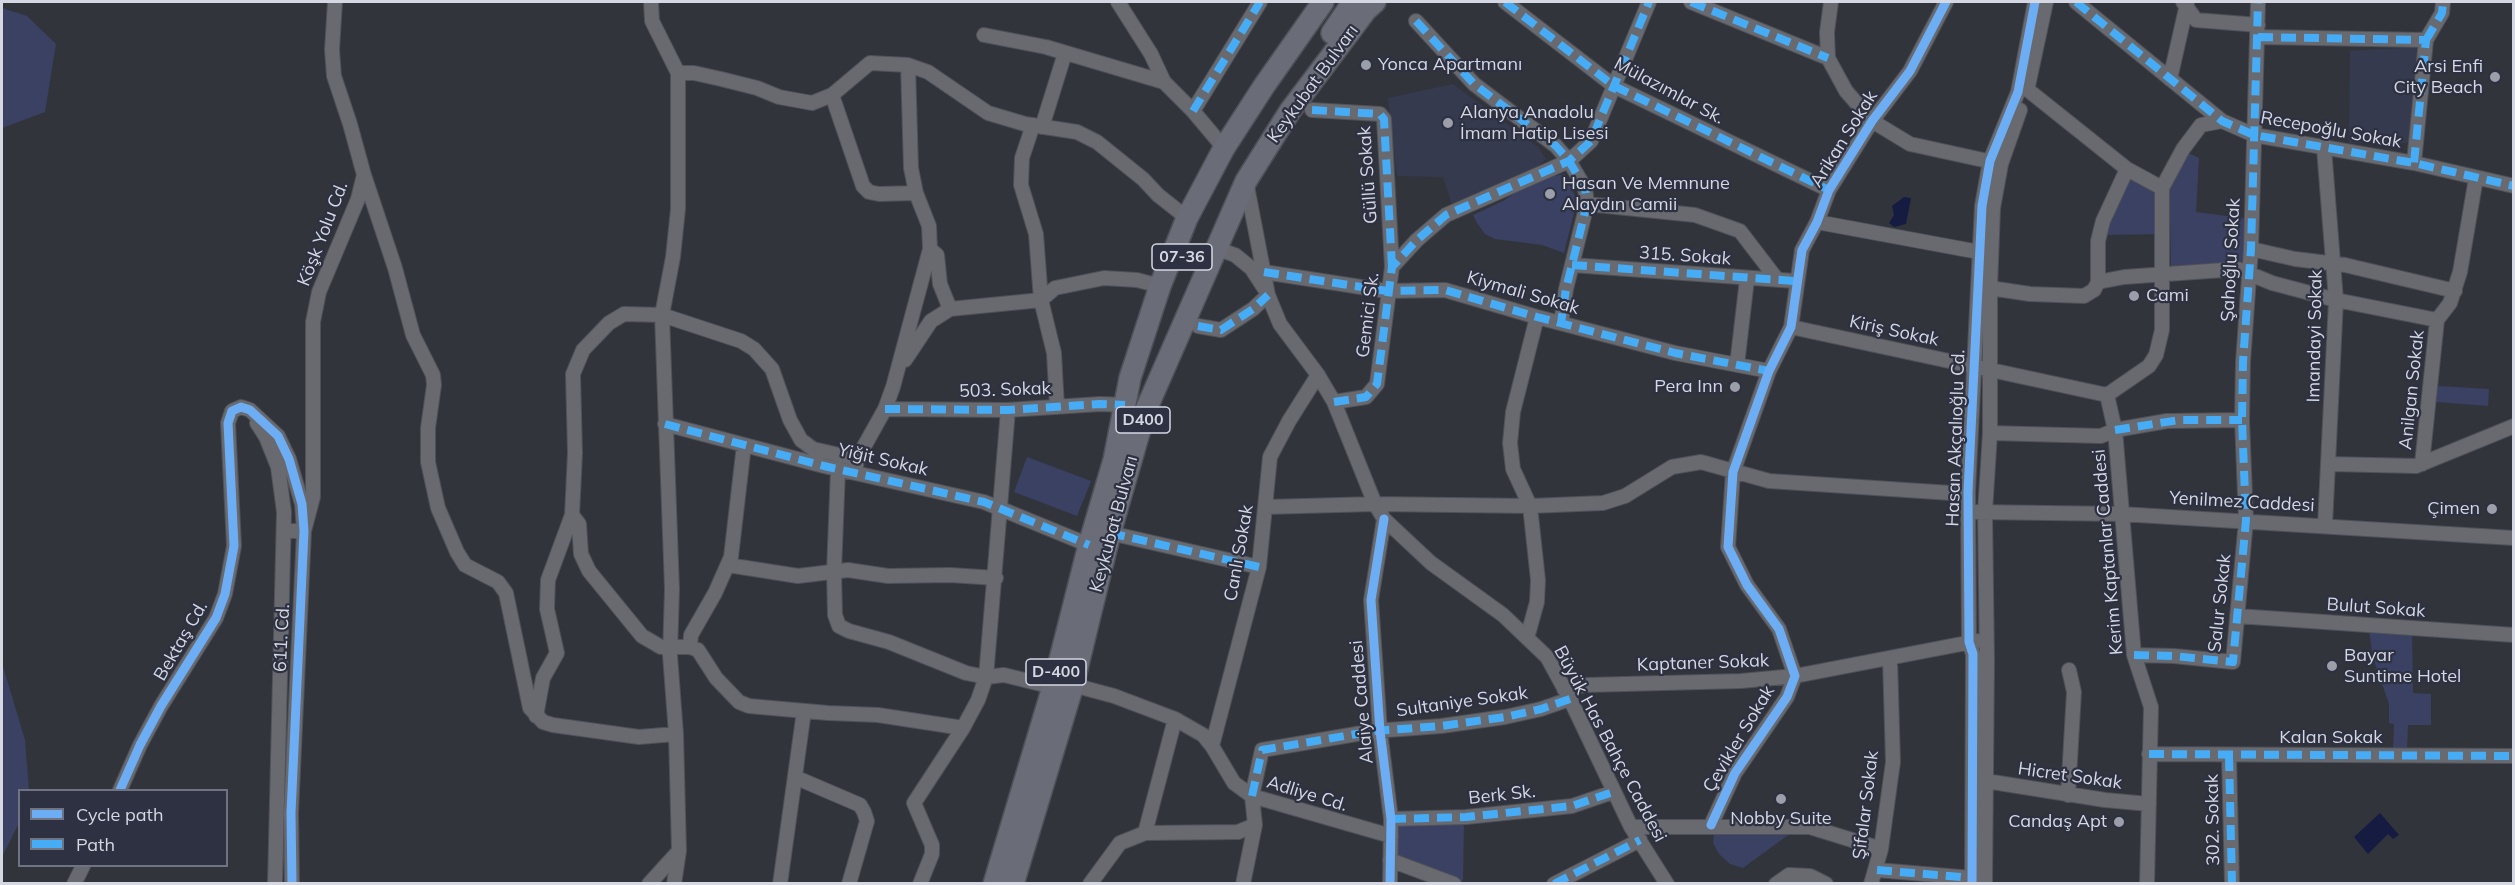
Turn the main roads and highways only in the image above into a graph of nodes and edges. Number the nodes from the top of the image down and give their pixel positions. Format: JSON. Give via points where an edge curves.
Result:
{"nodes":[{"id":1,"x":1323,"y":2,"type":"edge"},
{"id":2,"x":1337,"y":2,"type":"edge"},
{"id":3,"x":1353,"y":2,"type":"edge"},
{"id":4,"x":1375,"y":2,"type":"edge"},
{"id":5,"x":1292,"y":76,"type":"junction"},
{"id":6,"x":1145,"y":412,"type":"junction"},
{"id":7,"x":1114,"y":460,"type":"junction"},
{"id":8,"x":1063,"y":686,"type":"junction"},
{"id":9,"x":994,"y":884,"type":"edge"},
{"id":10,"x":1013,"y":884,"type":"edge"}],
"edges":[{"from":1,"to":7,"type":"highway","number":"D400","via":[[1224,148],[1188,219],[1160,286],[1130,378]]},
{"from":2,"to":5,"type":"highway","name":"Keykubat Bulvarı"},
{"from":3,"to":5,"type":"highway","name":"Keykubat Bulvarı","number":"07-36"},
{"from":4,"to":6,"type":"highway","name":"Keykubat Bulvarı","number":"D400","via":[[1290,111],[1246,182]]},
{"from":5,"to":6,"type":"highway","number":"07-36","via":[[1211,226],[1172,324]]},
{"from":5,"to":7,"type":"highway","number":"07-36","via":[[1253,121],[1205,205],[1175,271]]},
{"from":6,"to":8,"type":"highway","name":"Keykubat Bulvarı","number":"D400"},
{"from":7,"to":8,"type":"highway","name":"Keykubat Bulvarı","number":"D-400","via":[[1089,545]]},
{"from":8,"to":9,"type":"highway","name":"Keykubat Bulvarı","number":"D-400"},
{"from":8,"to":10,"type":"highway","name":"Keykubat Bulvarı","number":"D400"}]}
